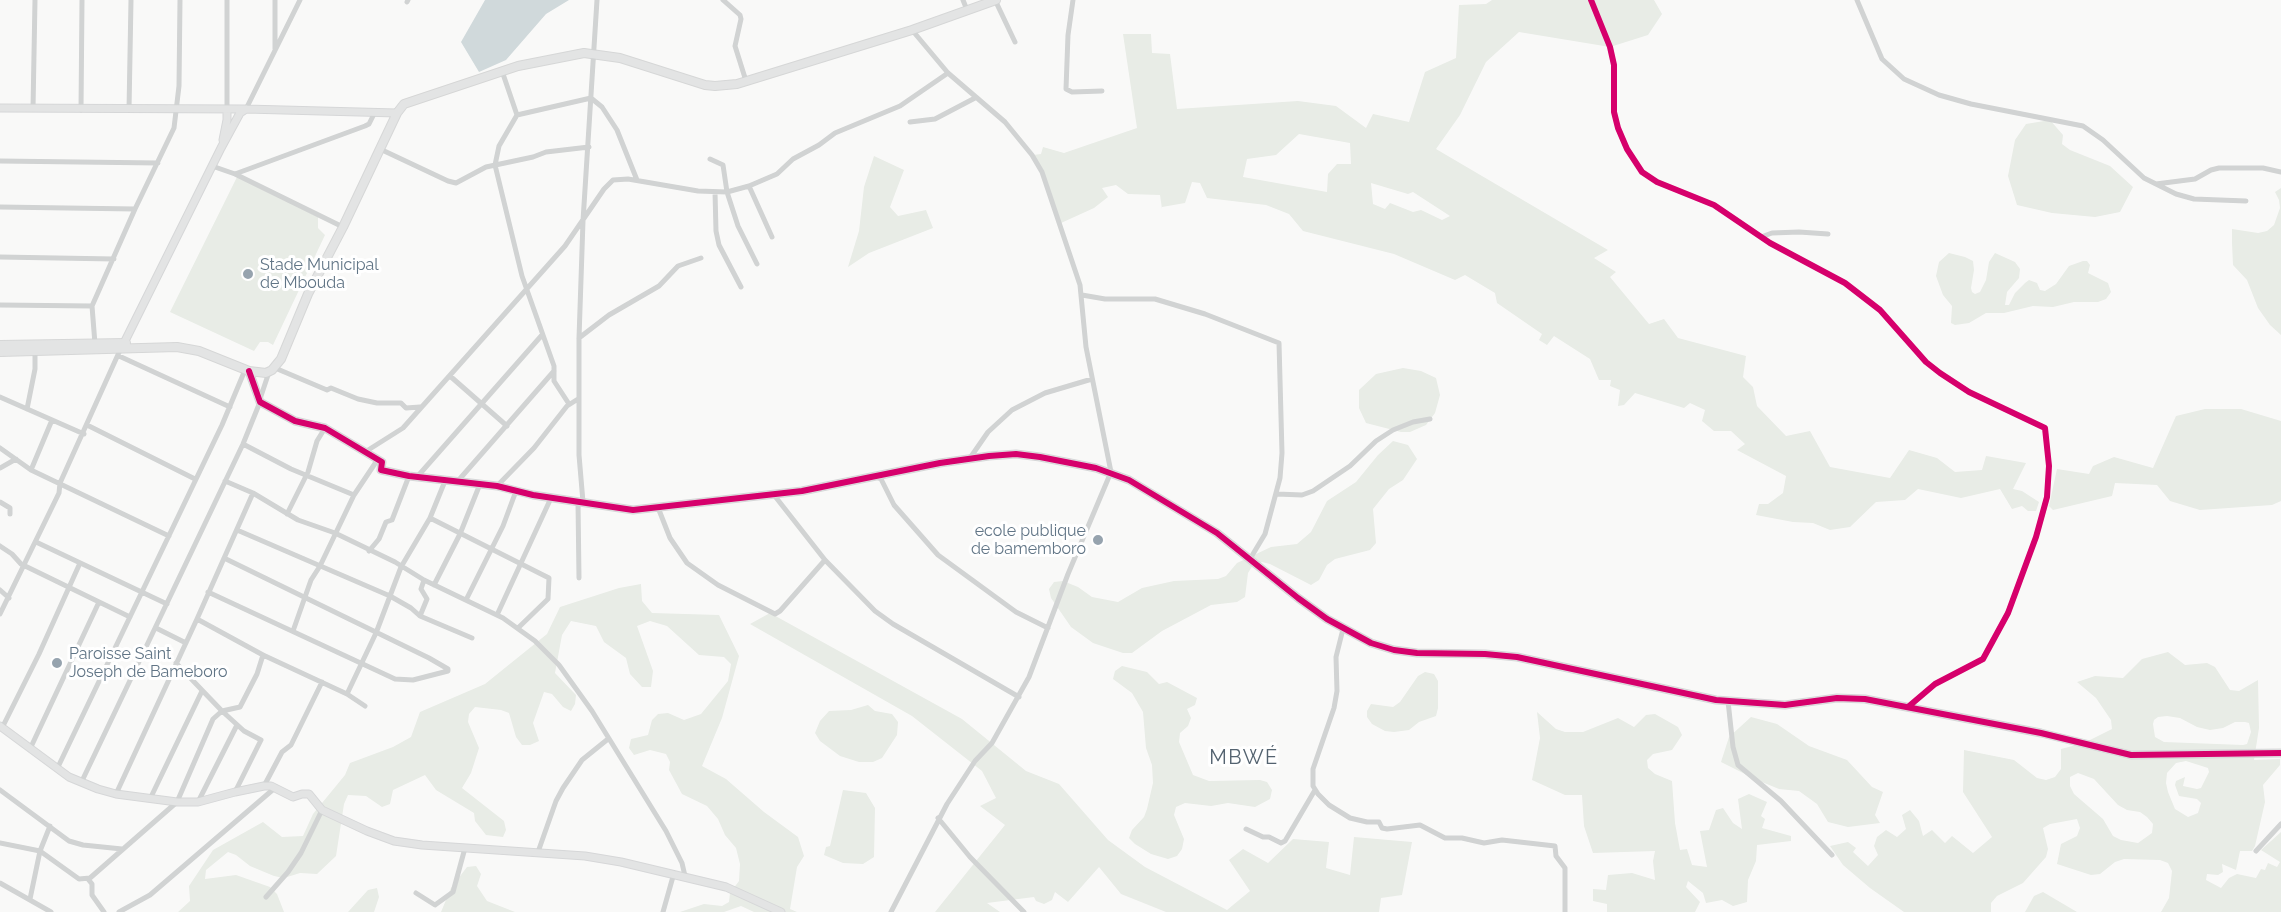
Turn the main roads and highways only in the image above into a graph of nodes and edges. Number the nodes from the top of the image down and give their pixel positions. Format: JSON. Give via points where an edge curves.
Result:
{"nodes":[{"id":1,"x":996,"y":0,"type":"edge"},
{"id":2,"x":0,"y":345,"type":"edge"},
{"id":3,"x":35,"y":348,"type":"junction"},
{"id":4,"x":122,"y":349,"type":"junction"},
{"id":5,"x":0,"y":352,"type":"edge"}],
"edges":[{"from":1,"to":4,"type":"main road","via":[[912,30],[720,86],[593,53],[536,62],[408,102],[396,113],[308,294],[284,353],[272,370],[262,374],[191,349]]},
{"from":2,"to":3,"type":"main road"},
{"from":3,"to":4,"type":"main road"},
{"from":3,"to":4,"type":"main road","via":[[95,344]]},
{"from":3,"to":5,"type":"main road"}]}
